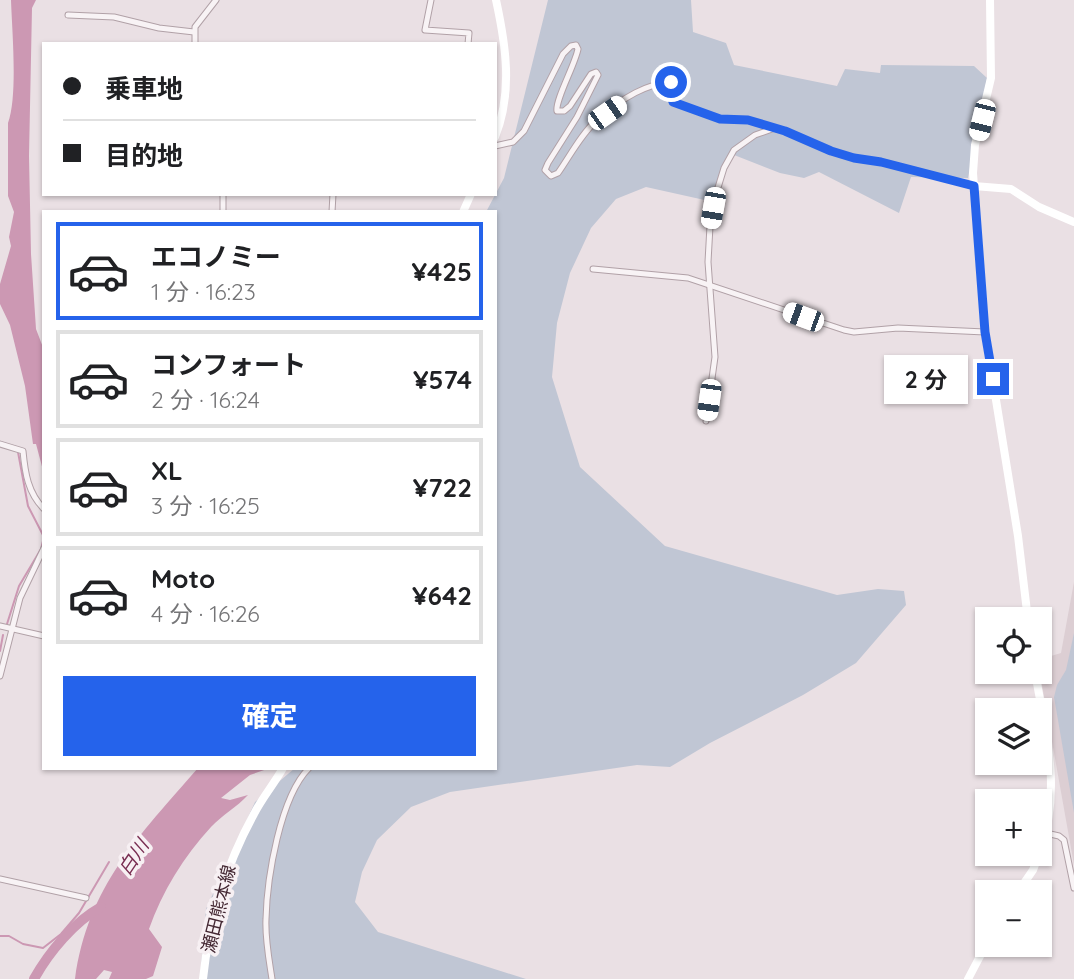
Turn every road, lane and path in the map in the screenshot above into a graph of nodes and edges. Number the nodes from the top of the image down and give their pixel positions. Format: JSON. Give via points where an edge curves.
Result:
{"nodes":[{"id":1,"x":216,"y":0,"type":"edge"},
{"id":2,"x":431,"y":0,"type":"edge"},
{"id":3,"x":496,"y":0,"type":"edge"},
{"id":4,"x":990,"y":0,"type":"edge"},
{"id":5,"x":68,"y":15,"type":"dead end"},
{"id":6,"x":194,"y":32,"type":"junction"},
{"id":7,"x":195,"y":42,"type":"edge"},
{"id":8,"x":468,"y":42,"type":"edge"},
{"id":9,"x":505,"y":96,"type":"junction"},
{"id":10,"x":497,"y":97,"type":"edge"},
{"id":11,"x":775,"y":128,"type":"junction"},
{"id":12,"x":497,"y":131,"type":"edge"},
{"id":13,"x":497,"y":146,"type":"edge"},
{"id":14,"x":974,"y":186,"type":"junction"},
{"id":15,"x":1074,"y":222,"type":"edge"},
{"id":16,"x":593,"y":269,"type":"dead end"},
{"id":17,"x":709,"y":284,"type":"junction"},
{"id":18,"x":985,"y":332,"type":"junction"},
{"id":19,"x":706,"y":421,"type":"dead end"},
{"id":20,"x":0,"y":444,"type":"edge"},
{"id":21,"x":42,"y":507,"type":"edge"},
{"id":22,"x":42,"y":552,"type":"edge"},
{"id":23,"x":1026,"y":607,"type":"edge"},
{"id":24,"x":0,"y":626,"type":"edge"},
{"id":25,"x":11,"y":629,"type":"junction"},
{"id":26,"x":42,"y":636,"type":"edge"},
{"id":27,"x":0,"y":676,"type":"edge"},
{"id":28,"x":1037,"y":684,"type":"edge"},
{"id":29,"x":282,"y":770,"type":"edge"},
{"id":30,"x":307,"y":770,"type":"edge"},
{"id":31,"x":1052,"y":790,"type":"edge"},
{"id":32,"x":1052,"y":834,"type":"edge"},
{"id":33,"x":0,"y":880,"type":"edge"},
{"id":34,"x":1074,"y":888,"type":"edge"},
{"id":35,"x":86,"y":898,"type":"dead end"},
{"id":36,"x":980,"y":957,"type":"edge"},
{"id":37,"x":203,"y":979,"type":"edge"},
{"id":38,"x":272,"y":979,"type":"edge"},
{"id":39,"x":968,"y":979,"type":"edge"}],
"edges":[{"from":1,"to":6,"type":"street"},
{"from":2,"to":8,"type":"street","via":[[425,30],[469,33]]},
{"from":3,"to":9,"type":"street","via":[[504,40]]},
{"from":4,"to":14,"type":"street","via":[[991,78],[975,145]]},
{"from":5,"to":6,"type":"street","via":[[114,17]]},
{"from":6,"to":7,"type":"street"},
{"from":9,"to":10,"type":"street"},
{"from":9,"to":12,"type":"street"},
{"from":11,"to":13,"type":"street","via":[[699,113],[673,102],[671,93],[679,85],[656,83],[597,120],[558,173],[551,176],[545,170],[548,163],[598,75],[591,74],[570,106],[557,111],[557,101],[574,66],[576,45],[563,54],[520,136]]},
{"from":11,"to":14,"type":"street","via":[[854,158]]},
{"from":11,"to":17,"type":"street","via":[[742,143],[724,168],[710,226]]},
{"from":14,"to":15,"type":"street","via":[[1011,188]]},
{"from":14,"to":18,"type":"street"},
{"from":16,"to":17,"type":"street","via":[[667,275]]},
{"from":17,"to":18,"type":"street","via":[[844,330]]},
{"from":17,"to":19,"type":"street","via":[[715,357]]},
{"from":18,"to":23,"type":"street"},
{"from":20,"to":21,"type":"street","via":[[23,451],[32,496]]},
{"from":22,"to":25,"type":"street"},
{"from":24,"to":25,"type":"street"},
{"from":25,"to":26,"type":"street"},
{"from":25,"to":27,"type":"street"},
{"from":28,"to":31,"type":"street"},
{"from":29,"to":37,"type":"street","name":"瀬田熊本線","via":[[228,866]]},
{"from":30,"to":38,"type":"street","via":[[292,794],[274,852],[265,920]]},
{"from":32,"to":34,"type":"street","via":[[1064,841]]},
{"from":33,"to":35,"type":"street"},
{"from":36,"to":39,"type":"street"}]}
